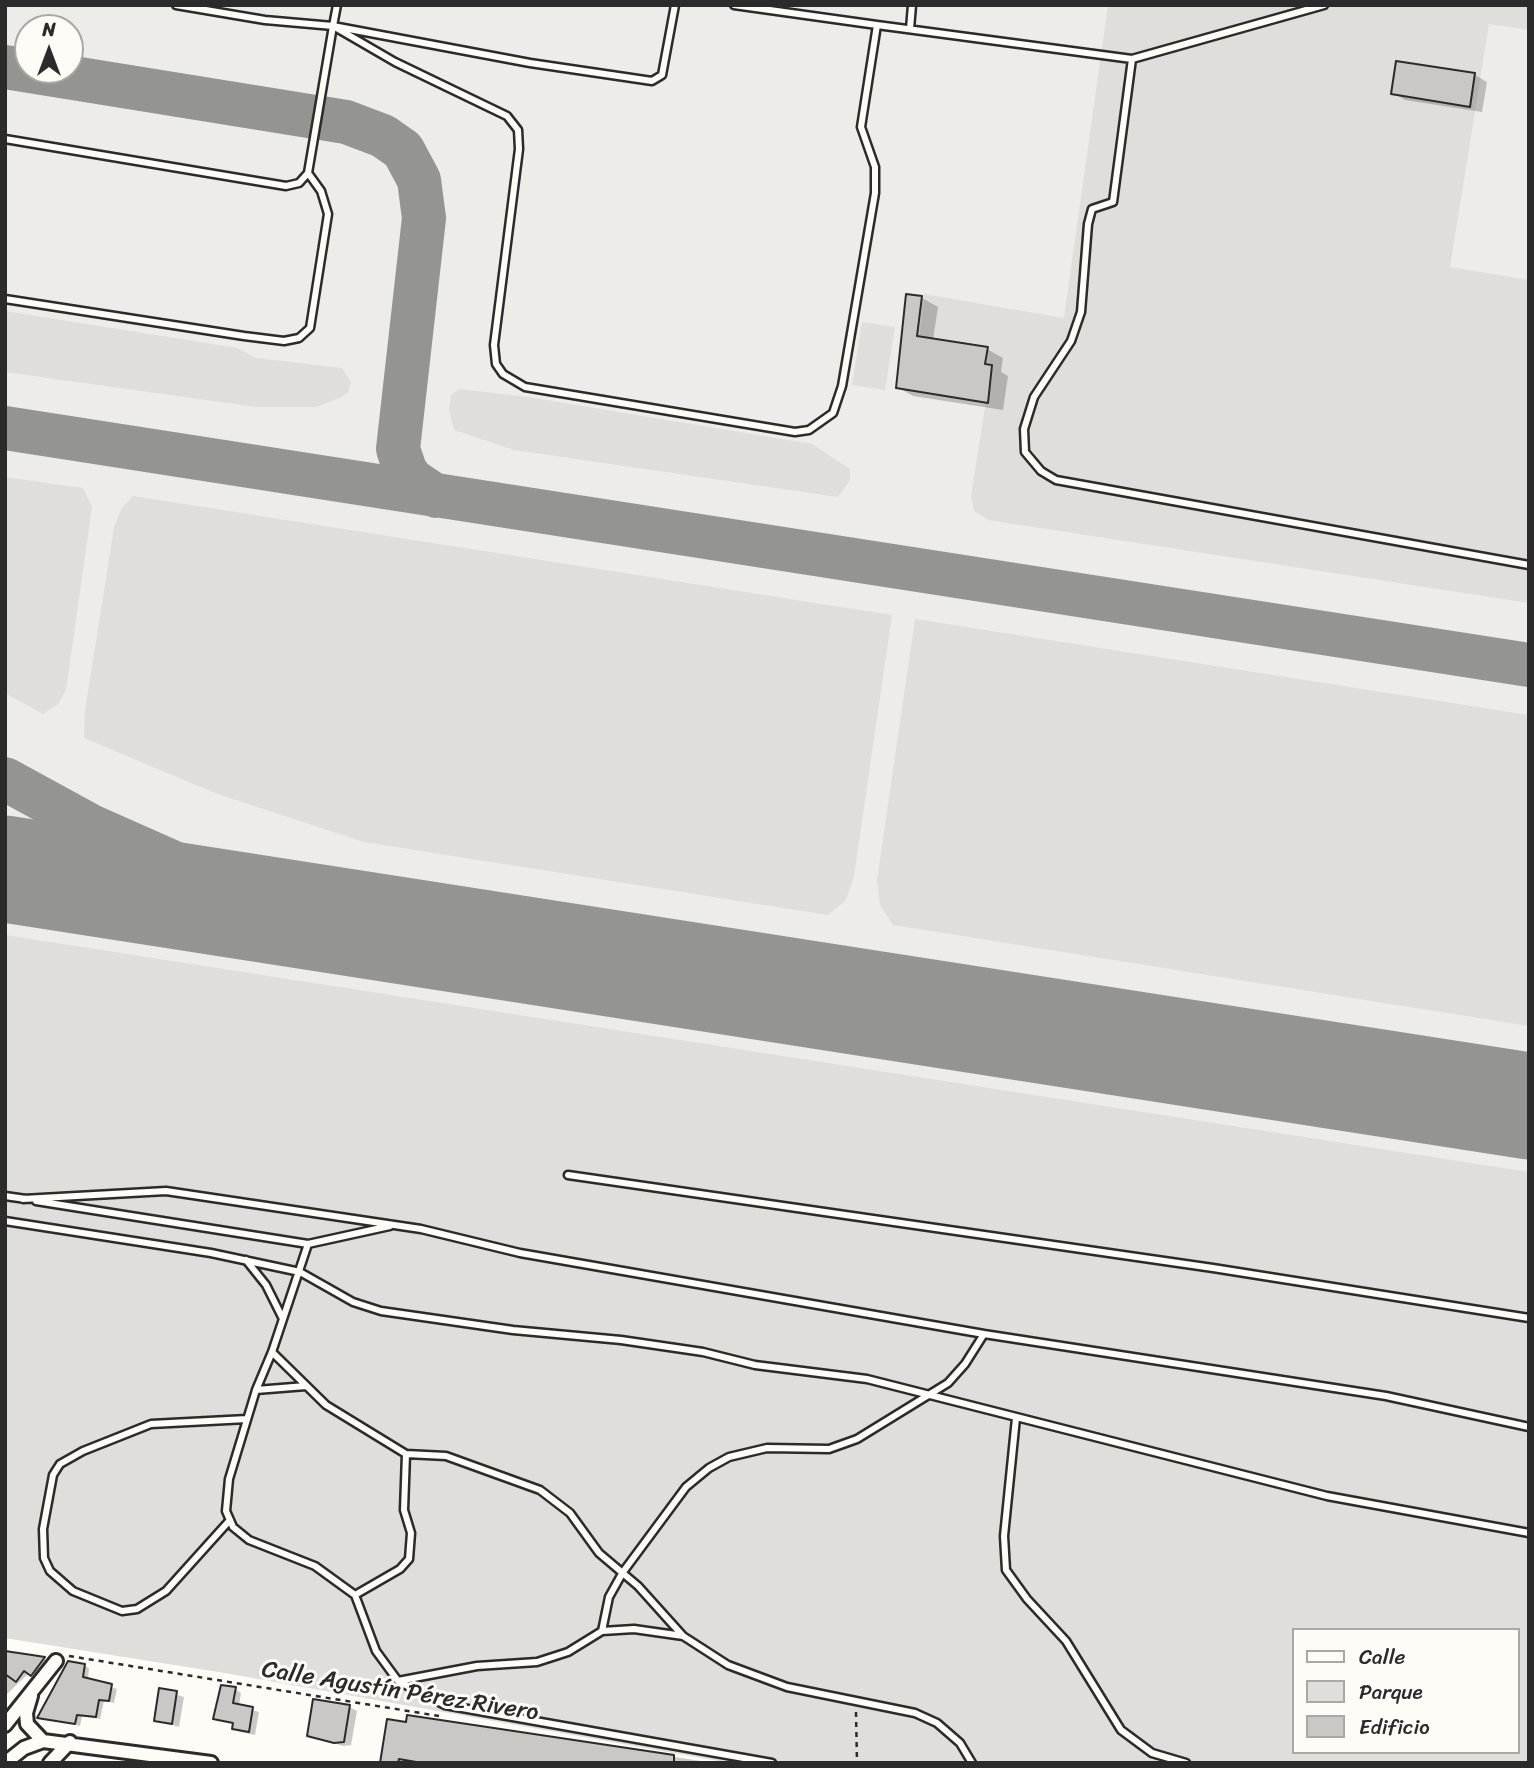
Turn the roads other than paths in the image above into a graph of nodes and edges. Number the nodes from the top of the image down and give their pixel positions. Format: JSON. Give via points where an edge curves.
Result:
{"nodes":[{"id":1,"x":176,"y":5,"type":"edge"},
{"id":2,"x":337,"y":5,"type":"edge"},
{"id":3,"x":676,"y":5,"type":"edge"},
{"id":4,"x":734,"y":5,"type":"edge"},
{"id":5,"x":912,"y":5,"type":"edge"},
{"id":6,"x":1324,"y":5,"type":"edge"},
{"id":7,"x":877,"y":25,"type":"junction"},
{"id":8,"x":333,"y":26,"type":"junction"},
{"id":9,"x":910,"y":29,"type":"junction"},
{"id":10,"x":1132,"y":59,"type":"junction"},
{"id":11,"x":5,"y":139,"type":"edge"},
{"id":12,"x":308,"y":173,"type":"junction"},
{"id":13,"x":5,"y":299,"type":"edge"},
{"id":14,"x":1529,"y":565,"type":"edge"},
{"id":15,"x":568,"y":1175,"type":"dead end"},
{"id":16,"x":5,"y":1196,"type":"edge"},
{"id":17,"x":23,"y":1199,"type":"junction"},
{"id":18,"x":5,"y":1221,"type":"edge"},
{"id":19,"x":395,"y":1225,"type":"junction"},
{"id":20,"x":308,"y":1244,"type":"junction"},
{"id":21,"x":246,"y":1260,"type":"junction"},
{"id":22,"x":300,"y":1272,"type":"junction"},
{"id":23,"x":1529,"y":1318,"type":"edge"},
{"id":24,"x":283,"y":1319,"type":"junction"},
{"id":25,"x":985,"y":1334,"type":"junction"},
{"id":26,"x":272,"y":1352,"type":"junction"},
{"id":27,"x":307,"y":1386,"type":"junction"},
{"id":28,"x":256,"y":1390,"type":"junction"},
{"id":29,"x":928,"y":1394,"type":"junction"},
{"id":30,"x":1016,"y":1418,"type":"junction"},
{"id":31,"x":247,"y":1419,"type":"junction"},
{"id":32,"x":1529,"y":1427,"type":"edge"},
{"id":33,"x":406,"y":1454,"type":"junction"},
{"id":34,"x":230,"y":1520,"type":"junction"},
{"id":35,"x":1529,"y":1533,"type":"edge"},
{"id":36,"x":623,"y":1572,"type":"junction"},
{"id":37,"x":355,"y":1595,"type":"junction"},
{"id":38,"x":602,"y":1631,"type":"junction"},
{"id":39,"x":683,"y":1636,"type":"junction"},
{"id":40,"x":61,"y":1658,"type":"road end"},
{"id":41,"x":398,"y":1681,"type":"junction"},
{"id":42,"x":32,"y":1692,"type":"junction"},
{"id":43,"x":5,"y":1725,"type":"edge"},
{"id":44,"x":43,"y":1741,"type":"junction"},
{"id":45,"x":70,"y":1742,"type":"junction"},
{"id":46,"x":5,"y":1763,"type":"edge"},
{"id":47,"x":50,"y":1763,"type":"edge"},
{"id":48,"x":211,"y":1763,"type":"edge"},
{"id":49,"x":772,"y":1763,"type":"edge"},
{"id":50,"x":972,"y":1763,"type":"edge"},
{"id":51,"x":1186,"y":1763,"type":"edge"}],
"edges":[{"from":1,"to":8,"type":"lane"},
{"from":2,"to":8,"type":"lane"},
{"from":3,"to":8,"type":"lane","via":[[662,75],[652,81]]},
{"from":4,"to":7,"type":"lane"},
{"from":5,"to":9,"type":"lane"},
{"from":6,"to":10,"type":"lane"},
{"from":7,"to":8,"type":"lane","via":[[861,127],[875,167],[875,193],[840,399],[821,424],[795,432],[525,387],[503,374],[496,364],[494,345],[518,130],[507,116]]},
{"from":7,"to":9,"type":"lane"},
{"from":8,"to":12,"type":"lane"},
{"from":9,"to":10,"type":"lane"},
{"from":10,"to":14,"type":"lane","via":[[1114,201],[1092,209],[1080,312],[1071,341],[1034,397],[1024,429],[1025,452],[1056,480]]},
{"from":11,"to":12,"type":"lane","via":[[286,186],[299,183]]},
{"from":12,"to":13,"type":"lane","via":[[321,191],[328,214],[310,328],[299,338],[285,341],[244,336]]},
{"from":15,"to":23,"type":"lane"},
{"from":16,"to":17,"type":"lane"},
{"from":17,"to":19,"type":"lane","via":[[166,1191]]},
{"from":17,"to":20,"type":"lane"},
{"from":18,"to":21,"type":"lane"},
{"from":19,"to":20,"type":"lane"},
{"from":19,"to":25,"type":"lane","via":[[520,1253]]},
{"from":20,"to":22,"type":"lane"},
{"from":21,"to":22,"type":"lane"},
{"from":21,"to":24,"type":"lane","via":[[266,1285]]},
{"from":22,"to":24,"type":"lane"},
{"from":22,"to":29,"type":"lane","via":[[353,1302],[381,1311],[703,1352],[755,1365],[867,1379]]},
{"from":24,"to":26,"type":"lane"},
{"from":25,"to":29,"type":"lane","via":[[948,1383]]},
{"from":25,"to":32,"type":"lane","via":[[1386,1396]]},
{"from":26,"to":27,"type":"lane"},
{"from":26,"to":28,"type":"lane"},
{"from":27,"to":28,"type":"lane"},
{"from":27,"to":33,"type":"lane","via":[[326,1405]]},
{"from":28,"to":31,"type":"lane"},
{"from":29,"to":30,"type":"lane"},
{"from":29,"to":36,"type":"lane","via":[[857,1439],[829,1449],[767,1448],[729,1457],[709,1468],[686,1487]]},
{"from":30,"to":35,"type":"lane","via":[[1327,1496]]},
{"from":30,"to":51,"type":"lane","via":[[1004,1536],[1006,1570],[1066,1641],[1121,1730],[1152,1753]]},
{"from":31,"to":34,"type":"lane","via":[[229,1479],[226,1511]]},
{"from":31,"to":34,"type":"lane","via":[[151,1424],[60,1464],[53,1475],[43,1529],[44,1558],[50,1571],[73,1591],[122,1611],[137,1609],[166,1591]]},
{"from":33,"to":36,"type":"lane","via":[[446,1456],[540,1490],[570,1513],[598,1553]]},
{"from":33,"to":37,"type":"lane","via":[[404,1510],[411,1533],[409,1559]]},
{"from":34,"to":37,"type":"lane","via":[[249,1540],[315,1566]]},
{"from":36,"to":38,"type":"lane","via":[[609,1597]]},
{"from":36,"to":39,"type":"lane"},
{"from":37,"to":41,"type":"lane","via":[[376,1651]]},
{"from":38,"to":39,"type":"lane","via":[[635,1629]]},
{"from":38,"to":41,"type":"lane","via":[[568,1653],[537,1662],[477,1666]]},
{"from":39,"to":50,"type":"lane","via":[[740,1669],[787,1687],[915,1713],[937,1723],[960,1743]]},
{"from":40,"to":42,"type":"street"},
{"from":41,"to":49,"type":"lane","via":[[445,1705]]},
{"from":42,"to":43,"type":"street"},
{"from":42,"to":44,"type":"street","via":[[27,1724]]},
{"from":44,"to":45,"type":"street"},
{"from":44,"to":46,"type":"street"},
{"from":45,"to":47,"type":"street"},
{"from":45,"to":48,"type":"street"}]}
